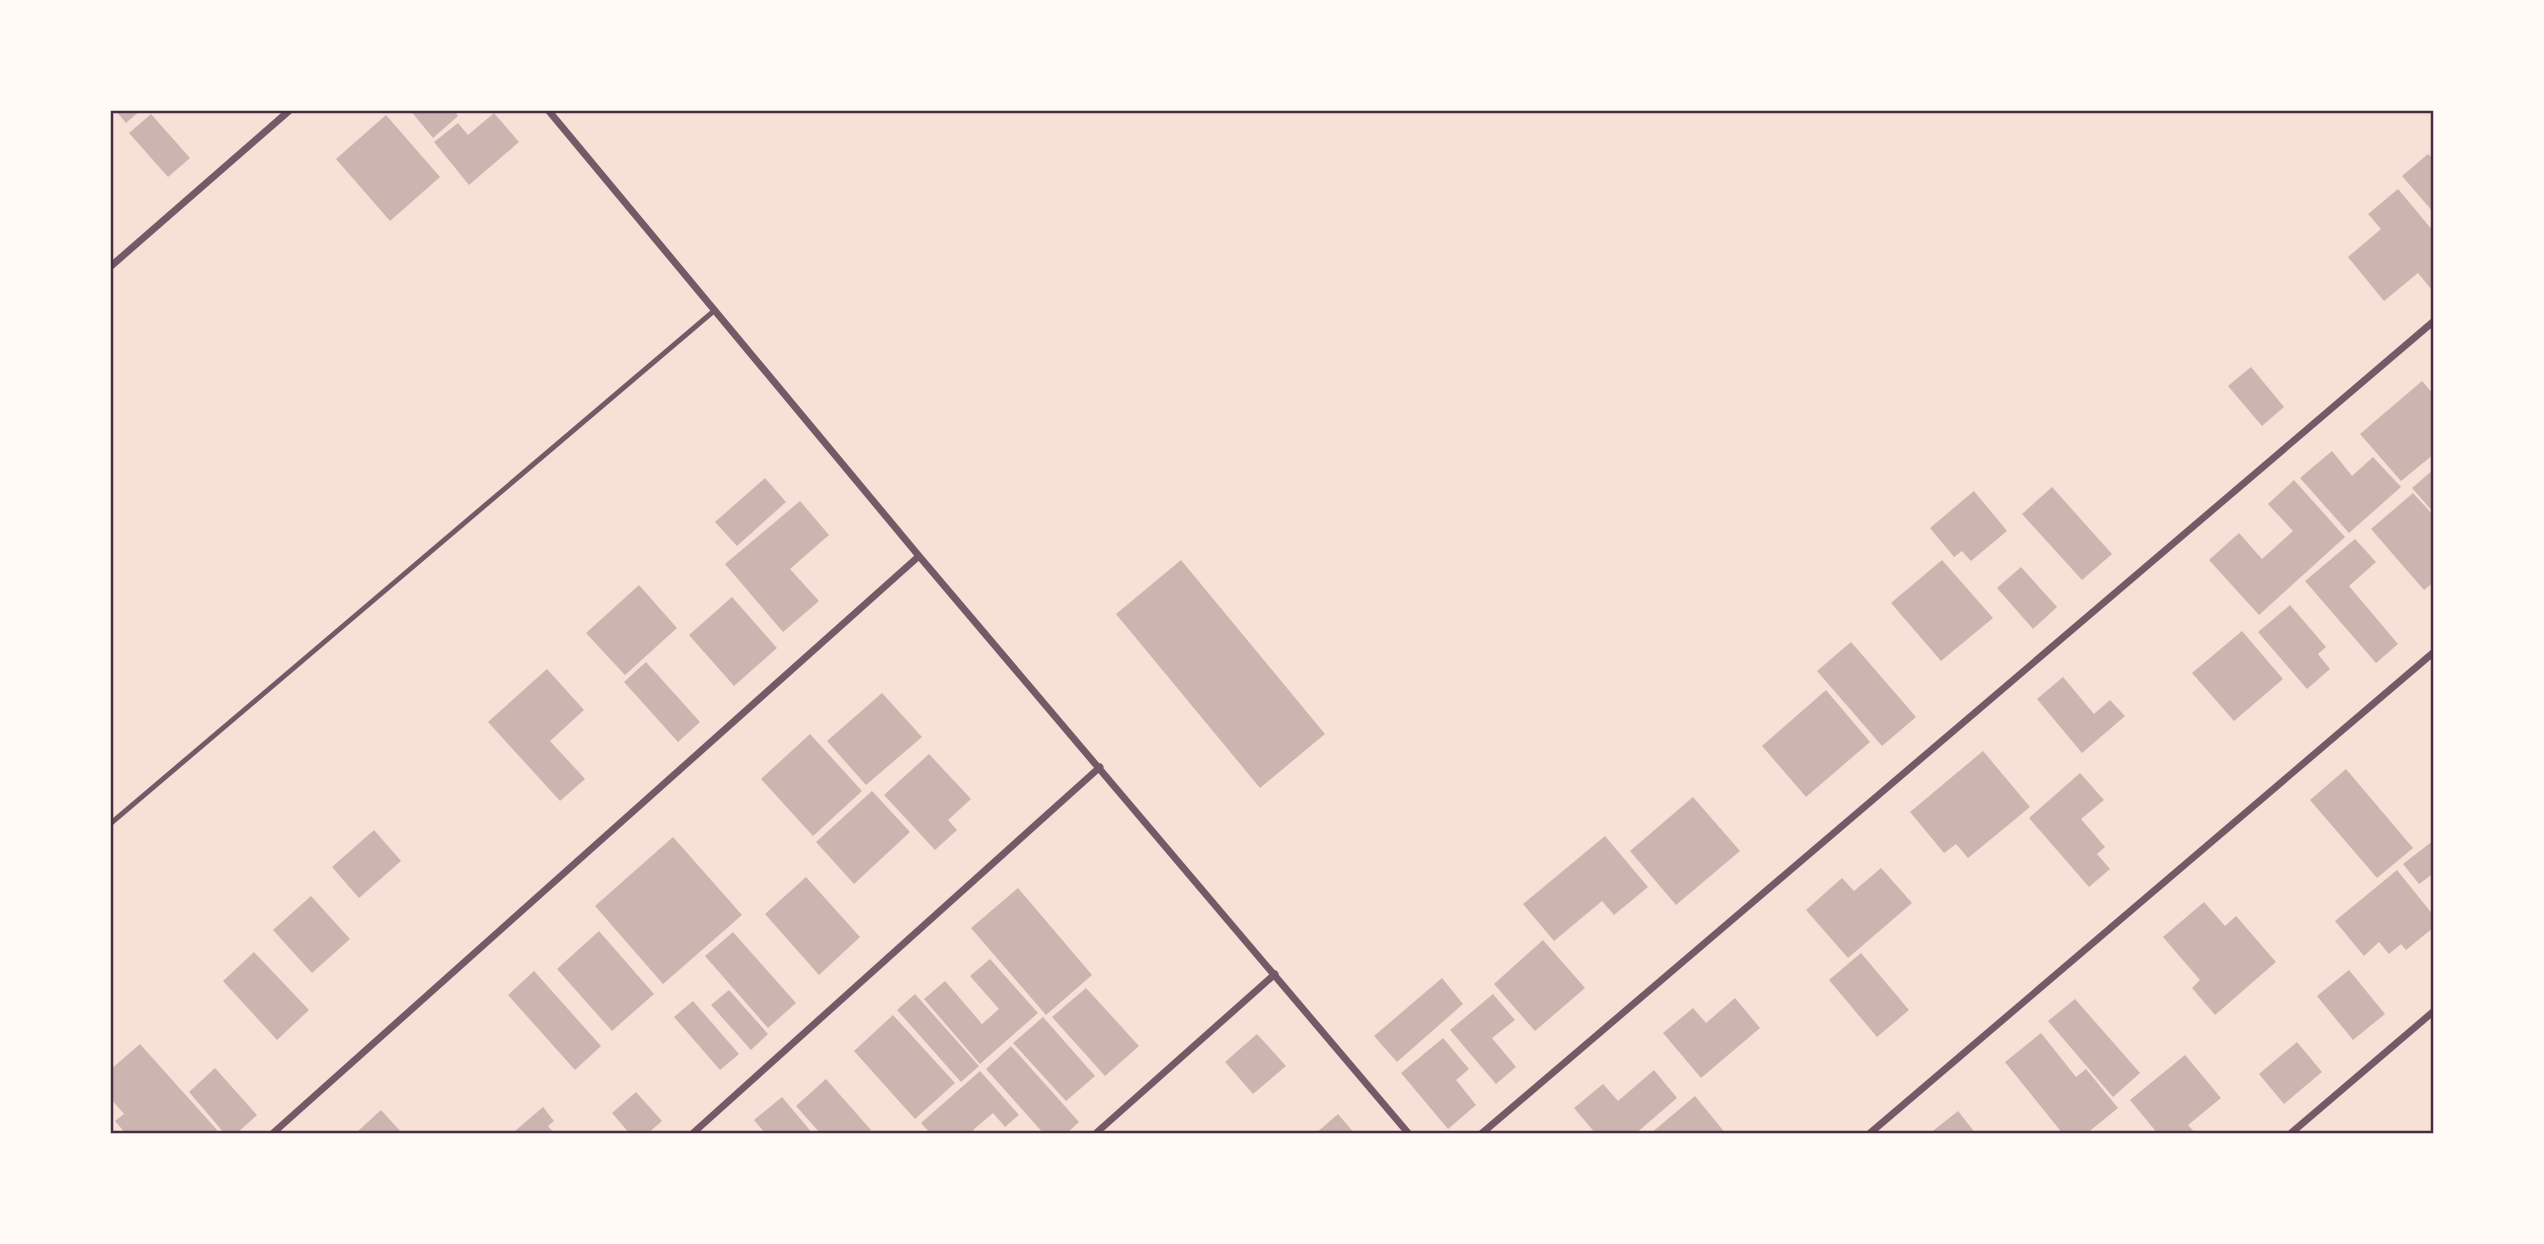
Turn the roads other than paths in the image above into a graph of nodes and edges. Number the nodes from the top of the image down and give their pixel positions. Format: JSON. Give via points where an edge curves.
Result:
{"nodes":[{"id":1,"x":290,"y":110,"type":"edge"},
{"id":2,"x":548,"y":110,"type":"edge"},
{"id":3,"x":110,"y":267,"type":"edge"},
{"id":4,"x":715,"y":310,"type":"junction"},
{"id":5,"x":2434,"y":321,"type":"edge"},
{"id":6,"x":919,"y":556,"type":"junction"},
{"id":7,"x":2434,"y":652,"type":"edge"},
{"id":8,"x":1100,"y":767,"type":"junction"},
{"id":9,"x":110,"y":824,"type":"edge"},
{"id":10,"x":1275,"y":974,"type":"junction"},
{"id":11,"x":2434,"y":1011,"type":"edge"},
{"id":12,"x":272,"y":1134,"type":"edge"},
{"id":13,"x":692,"y":1134,"type":"edge"},
{"id":14,"x":1095,"y":1134,"type":"edge"},
{"id":15,"x":1409,"y":1134,"type":"edge"},
{"id":16,"x":1480,"y":1134,"type":"edge"},
{"id":17,"x":1869,"y":1134,"type":"edge"},
{"id":18,"x":2290,"y":1134,"type":"edge"}],
"edges":[{"from":1,"to":3,"type":"street"},
{"from":2,"to":4,"type":"street"},
{"from":4,"to":6,"type":"street"},
{"from":4,"to":9,"type":"lane"},
{"from":5,"to":16,"type":"street"},
{"from":6,"to":8,"type":"street"},
{"from":6,"to":12,"type":"street"},
{"from":7,"to":17,"type":"street"},
{"from":8,"to":10,"type":"street"},
{"from":8,"to":13,"type":"street"},
{"from":10,"to":14,"type":"street"},
{"from":10,"to":15,"type":"street"},
{"from":11,"to":18,"type":"street"}]}
